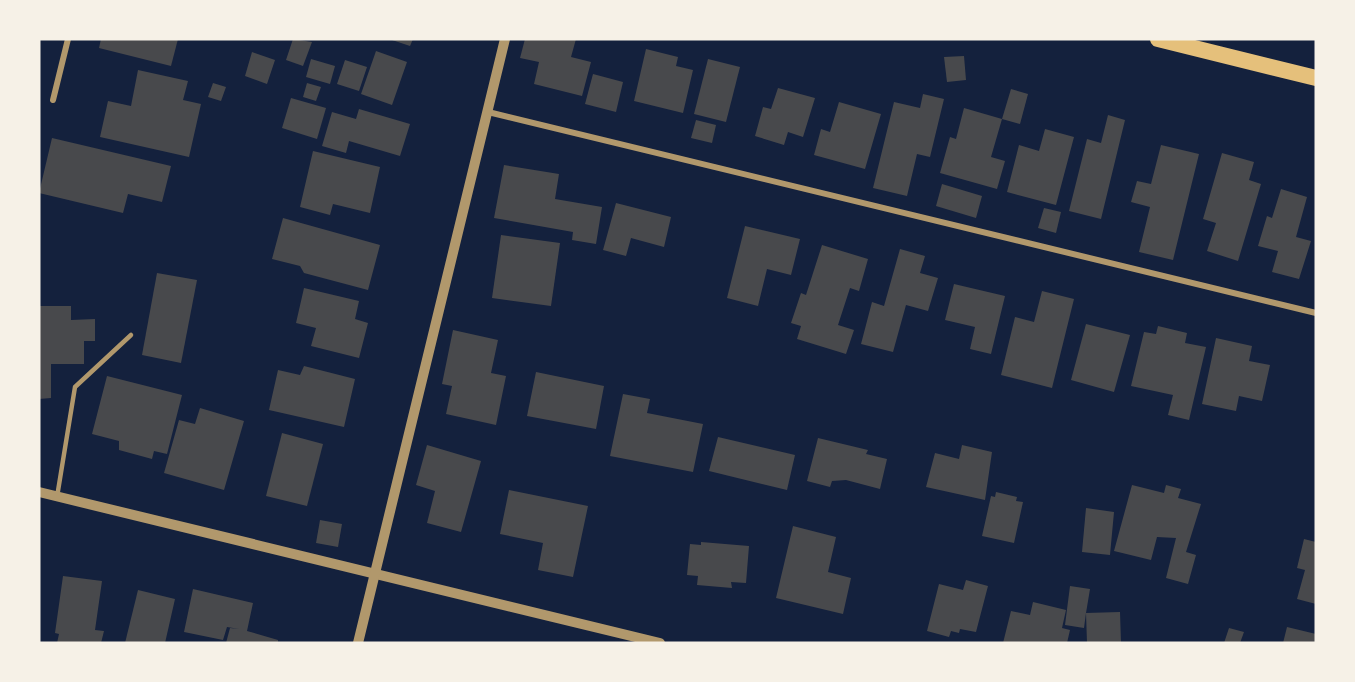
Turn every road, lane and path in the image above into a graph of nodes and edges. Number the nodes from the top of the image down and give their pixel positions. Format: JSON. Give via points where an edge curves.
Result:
{"nodes":[{"id":1,"x":68,"y":39,"type":"edge"},
{"id":2,"x":505,"y":39,"type":"edge"},
{"id":3,"x":1158,"y":39,"type":"edge"},
{"id":4,"x":1316,"y":78,"type":"edge"},
{"id":5,"x":52,"y":100,"type":"dead end"},
{"id":6,"x":488,"y":112,"type":"junction"},
{"id":7,"x":1316,"y":313,"type":"edge"},
{"id":8,"x":131,"y":336,"type":"dead end"},
{"id":9,"x":39,"y":492,"type":"edge"},
{"id":10,"x":57,"y":497,"type":"junction"},
{"id":11,"x":375,"y":573,"type":"junction"},
{"id":12,"x":358,"y":643,"type":"edge"},
{"id":13,"x":660,"y":643,"type":"edge"}],
"edges":[{"from":1,"to":5,"type":"street"},
{"from":2,"to":6,"type":"street"},
{"from":3,"to":4,"type":"highway"},
{"from":6,"to":7,"type":"street"},
{"from":6,"to":11,"type":"street"},
{"from":8,"to":10,"type":"lane","via":[[75,387]]},
{"from":9,"to":10,"type":"street"},
{"from":10,"to":11,"type":"street"},
{"from":11,"to":12,"type":"street"},
{"from":11,"to":13,"type":"street"}]}
